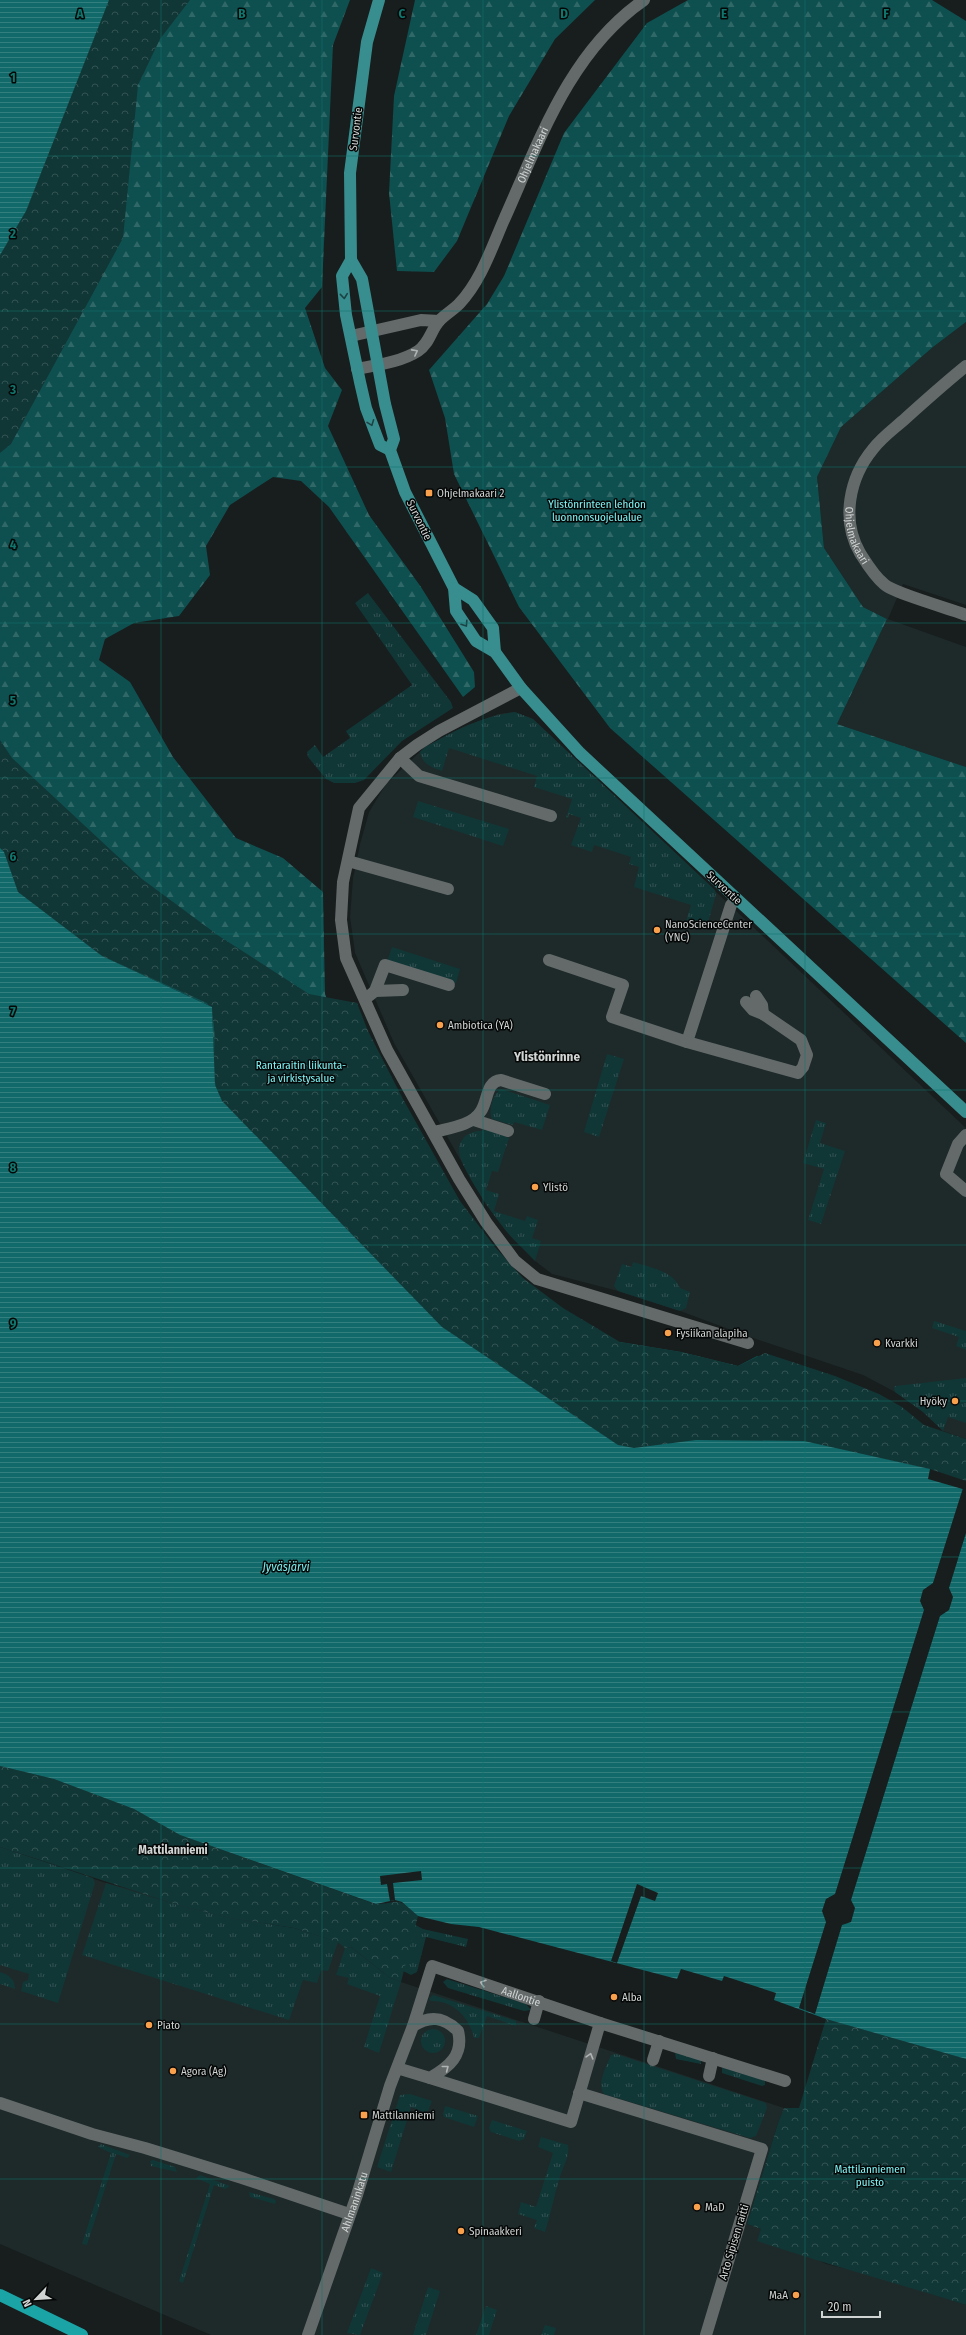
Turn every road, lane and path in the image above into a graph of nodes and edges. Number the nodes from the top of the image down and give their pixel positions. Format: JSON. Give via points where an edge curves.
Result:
{"nodes":[{"id":1,"x":379,"y":0,"type":"edge"},
{"id":2,"x":644,"y":0,"type":"edge"},
{"id":3,"x":351,"y":260,"type":"junction"},
{"id":4,"x":439,"y":321,"type":"junction"},
{"id":5,"x":371,"y":331,"type":"junction"},
{"id":6,"x":351,"y":336,"type":"junction"},
{"id":7,"x":378,"y":364,"type":"junction"},
{"id":8,"x":966,"y":366,"type":"edge"},
{"id":9,"x":357,"y":369,"type":"junction"},
{"id":10,"x":390,"y":450,"type":"junction"},
{"id":11,"x":454,"y":588,"type":"junction"},
{"id":12,"x":966,"y":615,"type":"edge"},
{"id":13,"x":495,"y":652,"type":"junction"},
{"id":14,"x":521,"y":688,"type":"junction"},
{"id":15,"x":400,"y":758,"type":"junction"},
{"id":16,"x":551,"y":816,"type":"dead end"},
{"id":17,"x":348,"y":861,"type":"junction"},
{"id":18,"x":448,"y":889,"type":"dead end"},
{"id":19,"x":736,"y":899,"type":"junction"},
{"id":20,"x":549,"y":960,"type":"dead end"},
{"id":21,"x":449,"y":985,"type":"dead end"},
{"id":22,"x":403,"y":990,"type":"dead end"},
{"id":23,"x":375,"y":991,"type":"junction"},
{"id":24,"x":365,"y":999,"type":"junction"},
{"id":25,"x":751,"y":999,"type":"dead end"},
{"id":26,"x":687,"y":1042,"type":"junction"},
{"id":27,"x":546,"y":1094,"type":"dead end"},
{"id":28,"x":966,"y":1112,"type":"edge"},
{"id":29,"x":474,"y":1120,"type":"junction"},
{"id":30,"x":508,"y":1131,"type":"dead end"},
{"id":31,"x":434,"y":1132,"type":"junction"},
{"id":32,"x":966,"y":1136,"type":"edge"},
{"id":33,"x":966,"y":1192,"type":"edge"},
{"id":34,"x":748,"y":1342,"type":"dead end"},
{"id":35,"x":539,"y":2001,"type":"junction"},
{"id":36,"x":534,"y":2019,"type":"dead end"},
{"id":37,"x":600,"y":2023,"type":"junction"},
{"id":38,"x":413,"y":2026,"type":"junction"},
{"id":39,"x":659,"y":2041,"type":"junction"},
{"id":40,"x":713,"y":2058,"type":"junction"},
{"id":41,"x":653,"y":2060,"type":"dead end"},
{"id":42,"x":397,"y":2068,"type":"junction"},
{"id":43,"x":709,"y":2076,"type":"dead end"},
{"id":44,"x":430,"y":2078,"type":"junction"},
{"id":45,"x":785,"y":2081,"type":"dead end"},
{"id":46,"x":580,"y":2093,"type":"junction"},
{"id":47,"x":0,"y":2103,"type":"edge"},
{"id":48,"x":350,"y":2214,"type":"junction"},
{"id":49,"x":0,"y":2295,"type":"edge"},
{"id":50,"x":82,"y":2335,"type":"edge"},
{"id":51,"x":308,"y":2335,"type":"edge"},
{"id":52,"x":706,"y":2335,"type":"edge"}],
"edges":[{"from":1,"to":3,"type":"main road","name":"Survontie","via":[[367,42],[350,172]]},
{"from":2,"to":4,"type":"street","name":"Ohjelmakaari","via":[[630,10],[596,44],[573,74],[552,112],[474,284],[459,304]]},
{"from":3,"to":5,"type":"main road","name":"Survontie","via":[[362,279]]},
{"from":3,"to":6,"type":"main road","name":"Survontie","one_way":true,"via":[[342,276]]},
{"from":4,"to":5,"type":"street","via":[[421,320]]},
{"from":7,"to":4,"type":"street","name":"Ohjelmakaari","one_way":true,"via":[[417,352],[427,344]]},
{"from":5,"to":6,"type":"street"},
{"from":5,"to":7,"type":"main road","name":"Survontie"},
{"from":6,"to":9,"type":"main road","name":"Survontie"},
{"from":7,"to":9,"type":"street","name":"Ohjelmakaari"},
{"from":7,"to":10,"type":"main road","name":"Survontie","via":[[394,439]]},
{"from":8,"to":12,"type":"street","name":"Ohjelmakaari","via":[[874,448],[860,468],[852,487],[849,510],[853,540],[868,567],[885,586]]},
{"from":9,"to":10,"type":"main road","name":"Survontie","one_way":true,"via":[[366,408],[380,445]]},
{"from":10,"to":11,"type":"main road","name":"Survontie","via":[[405,492]]},
{"from":11,"to":13,"type":"main road","via":[[473,600],[493,628]]},
{"from":11,"to":13,"type":"main road","name":"Survontie","one_way":true,"via":[[456,611],[476,641]]},
{"from":13,"to":14,"type":"main road","name":"Survontie"},
{"from":14,"to":15,"type":"street","via":[[439,731]]},
{"from":14,"to":19,"type":"main road","name":"Survontie","via":[[580,753]]},
{"from":15,"to":16,"type":"street","via":[[419,776]]},
{"from":15,"to":17,"type":"street","via":[[359,808]]},
{"from":17,"to":18,"type":"street"},
{"from":17,"to":24,"type":"street","via":[[343,882],[342,940],[346,958]]},
{"from":19,"to":26,"type":"street","via":[[731,905]]},
{"from":19,"to":28,"type":"main road","name":"Survontie"},
{"from":20,"to":26,"type":"street","via":[[623,985],[612,1017]]},
{"from":21,"to":23,"type":"street","via":[[385,965]]},
{"from":22,"to":23,"type":"street"},
{"from":23,"to":24,"type":"street"},
{"from":24,"to":31,"type":"street","via":[[387,1050]]},
{"from":25,"to":26,"type":"street","via":[[753,1010],[801,1040],[807,1055],[798,1073]]},
{"from":27,"to":29,"type":"street","via":[[496,1080],[491,1085],[482,1110]]},
{"from":29,"to":30,"type":"street"},
{"from":29,"to":31,"type":"street"},
{"from":31,"to":34,"type":"street","via":[[459,1180],[486,1222],[516,1261],[537,1279]]},
{"from":32,"to":33,"type":"street","via":[[958,1144],[946,1174]]},
{"from":35,"to":36,"type":"street"},
{"from":35,"to":37,"type":"street","name":"Aallontie"},
{"from":35,"to":38,"type":"street","name":"Aallontie","one_way":true,"via":[[432,1966]]},
{"from":37,"to":39,"type":"street","name":"Aallontie"},
{"from":46,"to":37,"type":"street","one_way":true},
{"from":38,"to":42,"type":"street","name":"Ahlmaninkatu"},
{"from":44,"to":38,"type":"street","one_way":true,"via":[[452,2063],[459,2051],[458,2032],[445,2020],[430,2018]]},
{"from":39,"to":40,"type":"street","name":"Aallontie"},
{"from":39,"to":41,"type":"street"},
{"from":40,"to":43,"type":"street"},
{"from":40,"to":45,"type":"street","name":"Aallontie"},
{"from":42,"to":44,"type":"street"},
{"from":42,"to":48,"type":"street","name":"Ahlmaninkatu"},
{"from":44,"to":46,"type":"street","via":[[571,2122]]},
{"from":46,"to":52,"type":"street","name":"Arto Sipisen raitti","via":[[762,2149]]},
{"from":47,"to":48,"type":"street"},
{"from":48,"to":51,"type":"street","name":"Ahlmaninkatu"},
{"from":49,"to":50,"type":"highway"}]}
